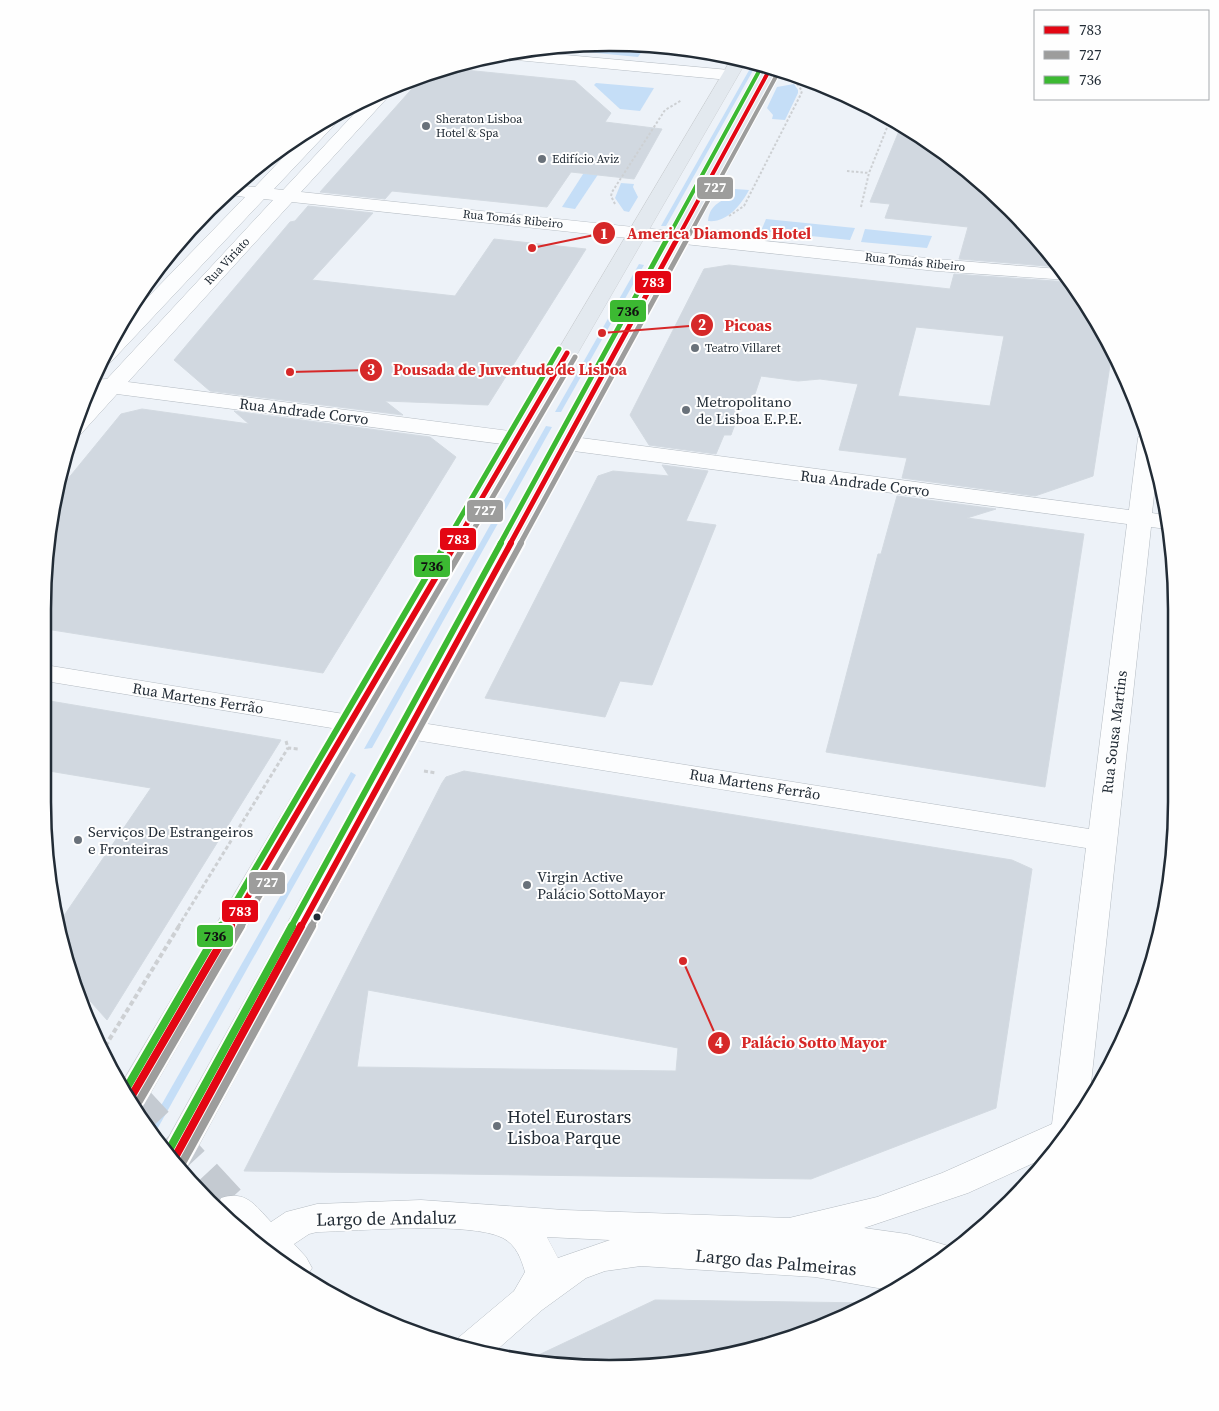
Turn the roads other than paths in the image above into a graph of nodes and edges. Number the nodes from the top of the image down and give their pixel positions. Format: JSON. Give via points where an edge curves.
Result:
{"nodes":[{"id":1,"x":533,"y":57,"type":"edge"},
{"id":2,"x":734,"y":66,"type":"edge"},
{"id":3,"x":767,"y":74,"type":"edge"},
{"id":4,"x":729,"y":75,"type":"junction"},
{"id":5,"x":371,"y":106,"type":"edge"},
{"id":6,"x":314,"y":136,"type":"edge"},
{"id":7,"x":240,"y":191,"type":"edge"},
{"id":8,"x":259,"y":193,"type":"junction"},
{"id":9,"x":288,"y":196,"type":"junction"},
{"id":10,"x":637,"y":233,"type":"junction"},
{"id":11,"x":678,"y":238,"type":"junction"},
{"id":12,"x":1055,"y":274,"type":"edge"},
{"id":13,"x":124,"y":334,"type":"edge"},
{"id":14,"x":101,"y":385,"type":"edge"},
{"id":15,"x":94,"y":396,"type":"edge"},
{"id":16,"x":516,"y":439,"type":"junction"},
{"id":17,"x":566,"y":443,"type":"junction"},
{"id":18,"x":1150,"y":470,"type":"edge"},
{"id":19,"x":1152,"y":520,"type":"edge"},
{"id":20,"x":51,"y":674,"type":"edge"},
{"id":21,"x":350,"y":722,"type":"junction"},
{"id":22,"x":409,"y":730,"type":"junction"},
{"id":23,"x":1102,"y":841,"type":"junction"},
{"id":24,"x":1080,"y":1026,"type":"joint"},
{"id":25,"x":133,"y":1093,"type":"edge"},
{"id":26,"x":1074,"y":1111,"type":"edge"},
{"id":27,"x":1066,"y":1122,"type":"edge"},
{"id":28,"x":177,"y":1154,"type":"edge"},
{"id":29,"x":234,"y":1208,"type":"tunnel mouth"},
{"id":30,"x":480,"y":1217,"type":"junction"},
{"id":31,"x":789,"y":1233,"type":"junction"},
{"id":32,"x":641,"y":1240,"type":"junction"},
{"id":33,"x":270,"y":1244,"type":"edge"},
{"id":34,"x":282,"y":1253,"type":"edge"},
{"id":35,"x":934,"y":1256,"type":"edge"},
{"id":36,"x":902,"y":1277,"type":"edge"},
{"id":37,"x":527,"y":1302,"type":"junction"},
{"id":38,"x":478,"y":1344,"type":"edge"}],
"edges":[{"from":1,"to":4,"type":"street"},
{"from":2,"to":4,"type":"main road"},
{"from":3,"to":11,"type":"main road"},
{"from":4,"to":10,"type":"main road"},
{"from":5,"to":9,"type":"street","name":"Rua Viriato"},
{"from":6,"to":8,"type":"street","name":"Rua Viriato"},
{"from":7,"to":8,"type":"street","name":"Rua Tomás Ribeiro"},
{"from":8,"to":9,"type":"street","name":"Rua Tomás Ribeiro"},
{"from":8,"to":13,"type":"street","name":"Rua Viriato"},
{"from":9,"to":10,"type":"street","name":"Rua Tomás Ribeiro"},
{"from":9,"to":14,"type":"street","name":"Rua Viriato"},
{"from":10,"to":11,"type":"street","name":"Rua Tomás Ribeiro"},
{"from":10,"to":16,"type":"main road"},
{"from":11,"to":12,"type":"street","name":"Rua Tomás Ribeiro"},
{"from":11,"to":17,"type":"main road"},
{"from":14,"to":15,"type":"street","name":"Rua Viriato"},
{"from":14,"to":16,"type":"street","name":"Rua Andrade Corvo"},
{"from":16,"to":21,"type":"main road"},
{"from":17,"to":19,"type":"street","name":"Rua Andrade Corvo"},
{"from":17,"to":22,"type":"main road"},
{"from":18,"to":19,"type":"street","name":"Rua Sousa Martins"},
{"from":19,"to":23,"type":"street","name":"Rua Sousa Martins"},
{"from":20,"to":21,"type":"street","name":"Rua Martens Ferrão"},
{"from":21,"to":25,"type":"main road"},
{"from":22,"to":23,"type":"street","name":"Rua Martens Ferrão"},
{"from":22,"to":28,"type":"main road"},
{"from":23,"to":24,"type":"street","name":"Rua Sousa Martins"},
{"from":24,"to":26,"type":"street","name":"Largo das Palmeiras"},
{"from":27,"to":31,"type":"street","name":"Largo das Palmeiras","via":[[955,1183],[880,1210]]},
{"from":29,"to":33,"type":"street","name":"Largo de Andaluz"},
{"from":30,"to":32,"type":"street","name":"Largo de Andaluz"},
{"from":30,"to":34,"type":"street","name":"Largo de Andaluz","via":[[317,1218],[299,1222]]},
{"from":30,"to":37,"type":"street","name":"Largo de Andaluz","via":[[517,1228],[537,1249],[544,1273]]},
{"from":31,"to":32,"type":"street","name":"Largo das Palmeiras"},
{"from":31,"to":35,"type":"street","name":"Largo das Palmeiras"},
{"from":32,"to":36,"type":"street","name":"Largo das Palmeiras","via":[[815,1262]]},
{"from":32,"to":37,"type":"street","name":"Largo de Andaluz","via":[[574,1267]]},
{"from":37,"to":38,"type":"street","name":"Largo de Andaluz"}]}
